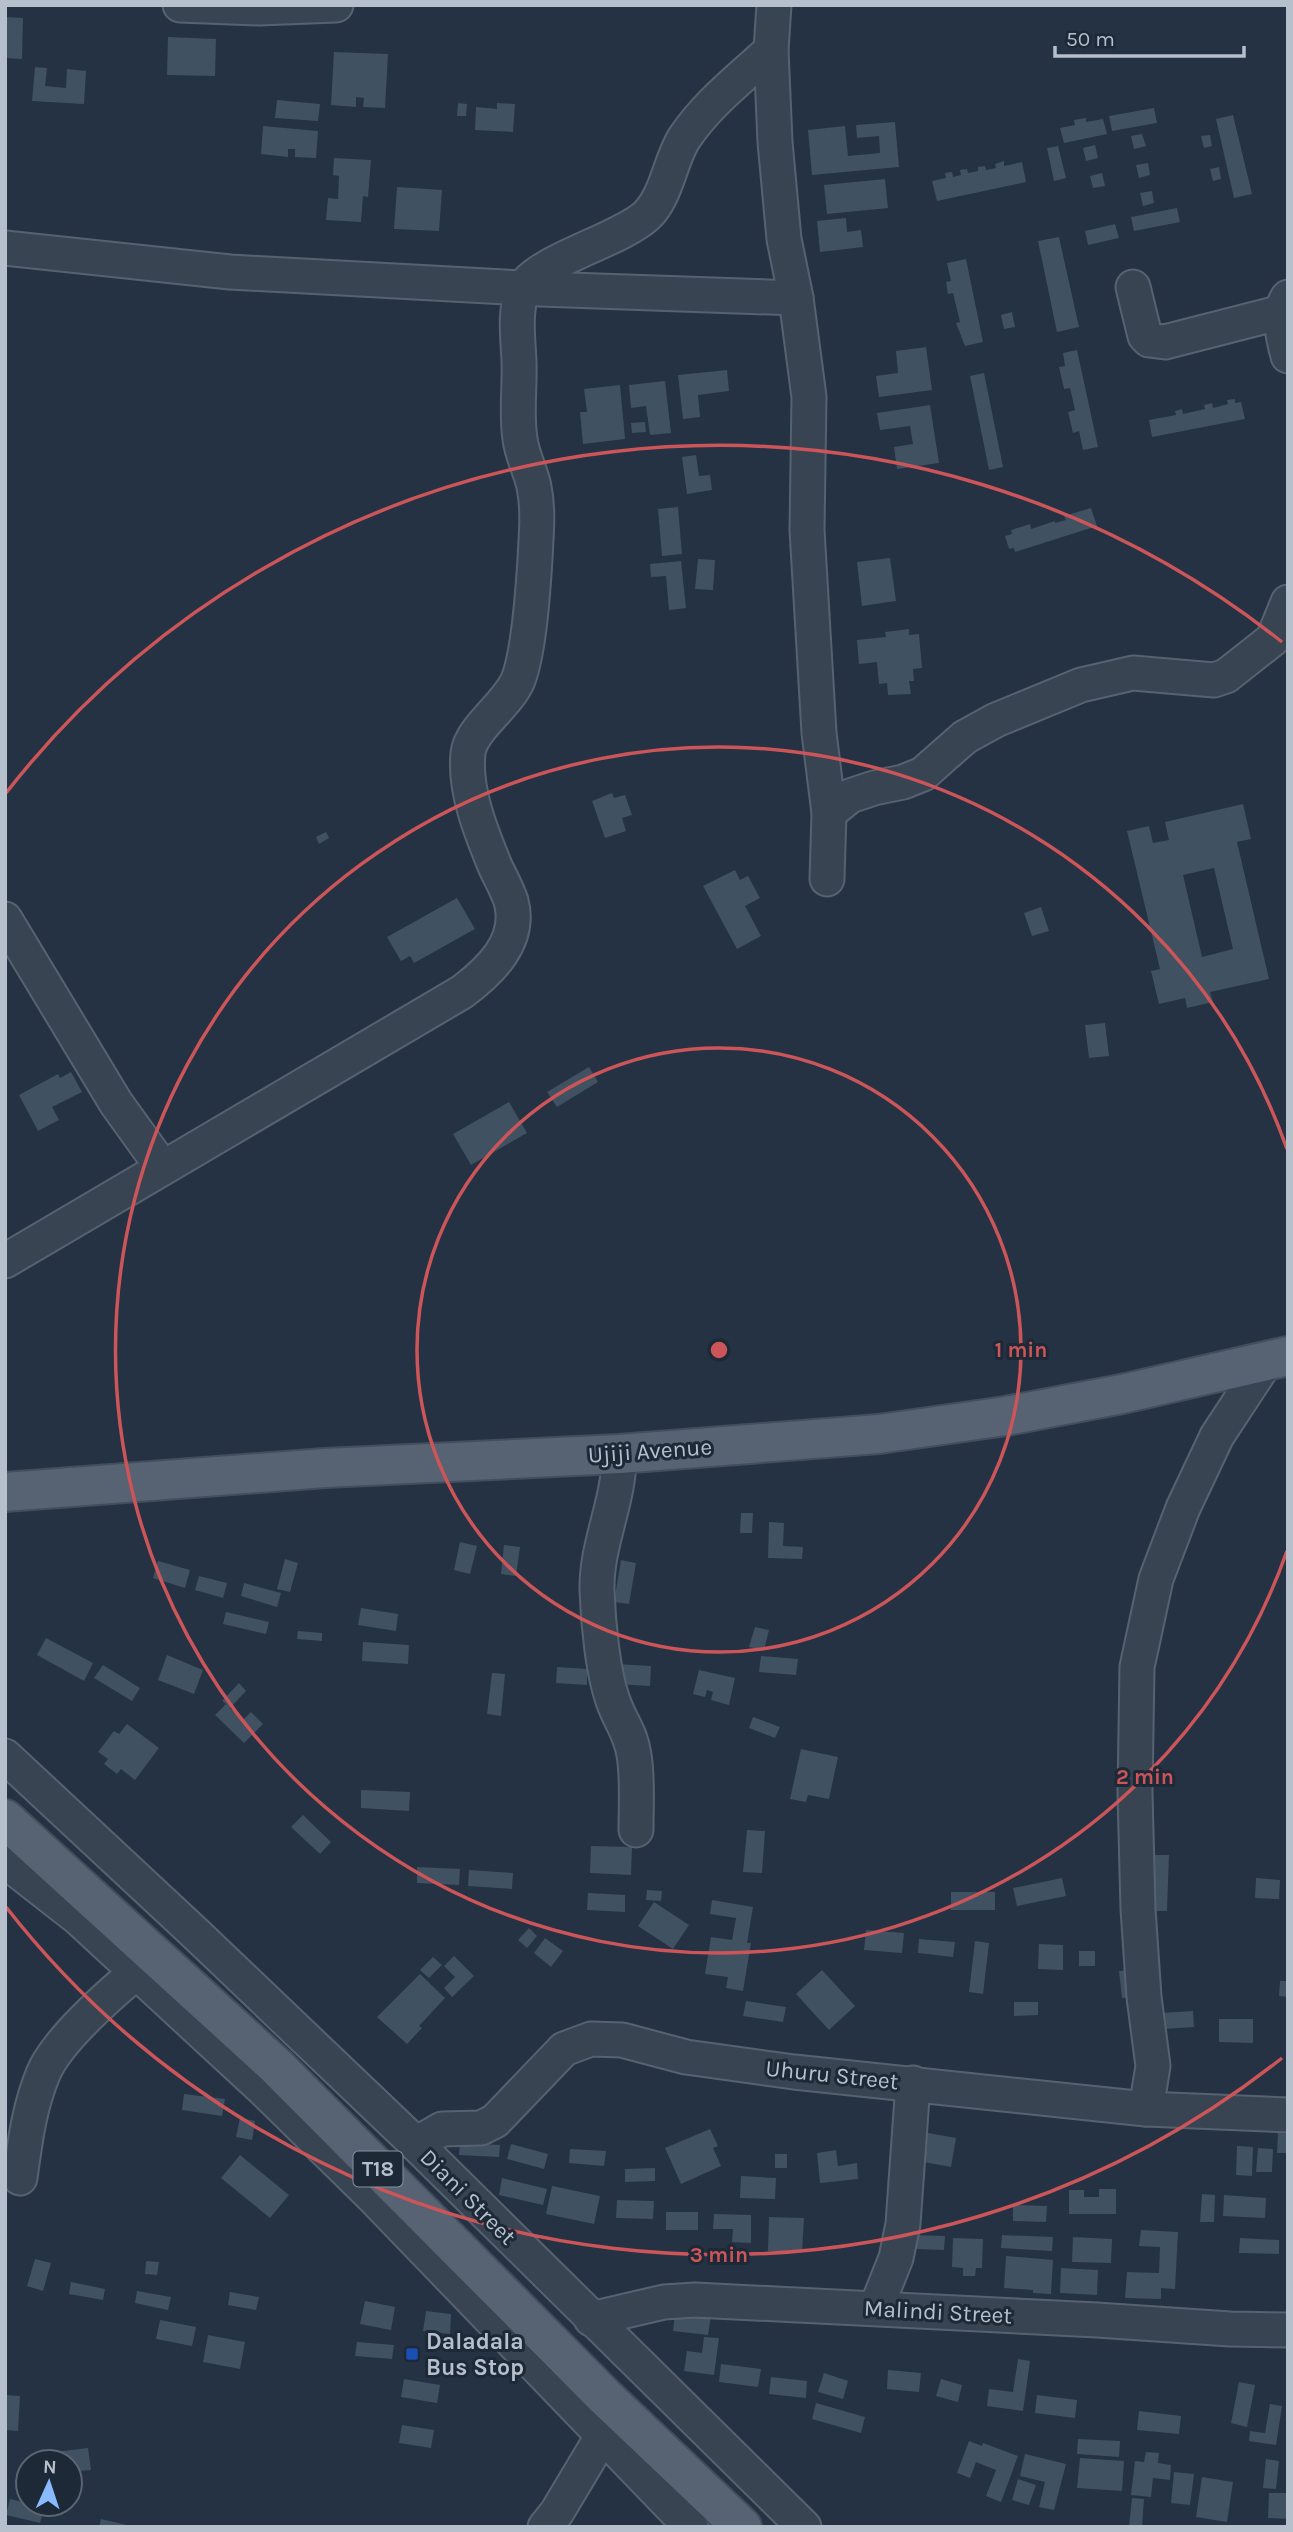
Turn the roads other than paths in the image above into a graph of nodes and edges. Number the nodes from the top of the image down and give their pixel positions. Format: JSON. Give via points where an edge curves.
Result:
{"nodes":[{"id":1,"x":180,"y":5,"type":"edge"},
{"id":2,"x":336,"y":5,"type":"edge"},
{"id":3,"x":775,"y":5,"type":"edge"},
{"id":4,"x":771,"y":50,"type":"junction"},
{"id":5,"x":5,"y":248,"type":"edge"},
{"id":6,"x":1133,"y":287,"type":"dead end"},
{"id":7,"x":524,"y":288,"type":"junction"},
{"id":8,"x":796,"y":298,"type":"junction"},
{"id":9,"x":1285,"y":304,"type":"edge"},
{"id":10,"x":1288,"y":356,"type":"edge"},
{"id":11,"x":1288,"y":602,"type":"edge"},
{"id":12,"x":829,"y":813,"type":"junction"},
{"id":13,"x":827,"y":879,"type":"dead end"},
{"id":14,"x":5,"y":919,"type":"edge"},
{"id":15,"x":162,"y":1167,"type":"junction"},
{"id":16,"x":5,"y":1261,"type":"edge"},
{"id":17,"x":1278,"y":1358,"type":"edge"},
{"id":18,"x":619,"y":1454,"type":"junction"},
{"id":19,"x":5,"y":1492,"type":"edge"},
{"id":20,"x":5,"y":1756,"type":"edge"},
{"id":21,"x":5,"y":1819,"type":"edge"},
{"id":22,"x":636,"y":1830,"type":"dead end"},
{"id":23,"x":5,"y":1861,"type":"edge"},
{"id":24,"x":146,"y":1964,"type":"junction"},
{"id":25,"x":913,"y":2083,"type":"junction"},
{"id":26,"x":1146,"y":2109,"type":"junction"},
{"id":27,"x":1288,"y":2115,"type":"edge"},
{"id":28,"x":416,"y":2144,"type":"junction"},
{"id":29,"x":20,"y":2178,"type":"dead end"},
{"id":30,"x":876,"y":2308,"type":"junction"},
{"id":31,"x":591,"y":2319,"type":"junction"},
{"id":32,"x":1288,"y":2330,"type":"edge"},
{"id":33,"x":603,"y":2435,"type":"junction"},
{"id":34,"x":545,"y":2527,"type":"edge"},
{"id":35,"x":691,"y":2527,"type":"edge"},
{"id":36,"x":742,"y":2527,"type":"edge"},
{"id":37,"x":804,"y":2527,"type":"edge"}],
"edges":[{"from":1,"to":2,"type":"street"},
{"from":3,"to":4,"type":"street"},
{"from":4,"to":7,"type":"street","via":[[703,113],[683,140],[649,214],[546,269]]},
{"from":4,"to":8,"type":"street","via":[[784,239]]},
{"from":5,"to":7,"type":"street","via":[[230,272]]},
{"from":6,"to":9,"type":"street","via":[[1145,335],[1155,342]]},
{"from":7,"to":8,"type":"street"},
{"from":7,"to":15,"type":"street","via":[[518,328],[520,437],[537,515],[528,631],[518,681],[468,751],[475,808],[514,915],[506,947],[481,978],[462,992]]},
{"from":8,"to":12,"type":"street","via":[[809,397],[807,530]]},
{"from":9,"to":10,"type":"street","via":[[1283,339]]},
{"from":11,"to":12,"type":"street","via":[[1273,639],[1226,676],[1214,680],[1133,673],[1081,685],[965,737],[923,774],[850,796]]},
{"from":12,"to":13,"type":"street"},
{"from":14,"to":15,"type":"street","via":[[116,1103]]},
{"from":15,"to":16,"type":"street"},
{"from":17,"to":18,"type":"main road","name":"Ujiji Avenue","via":[[981,1420],[880,1434]]},
{"from":17,"to":26,"type":"street","via":[[1217,1436],[1183,1508],[1156,1579],[1137,1667],[1138,1909],[1153,2066]]},
{"from":18,"to":19,"type":"main road","name":"Ujiji Avenue","via":[[325,1468]]},
{"from":18,"to":22,"type":"street","via":[[619,1478],[600,1550],[597,1589],[606,1676],[634,1754]]},
{"from":20,"to":28,"type":"street","name":"Diani Street"},
{"from":21,"to":24,"type":"main road","number":"T18"},
{"from":23,"to":24,"type":"street"},
{"from":24,"to":29,"type":"street","via":[[71,2034],[44,2071],[27,2121]]},
{"from":24,"to":33,"type":"street"},
{"from":24,"to":36,"type":"main road","number":"T18","via":[[276,2066],[605,2397]]},
{"from":25,"to":26,"type":"street","name":"Uhuru Street"},
{"from":25,"to":28,"type":"street","name":"Uhuru Street","via":[[794,2072],[687,2057],[622,2040],[591,2039],[564,2049],[495,2121],[481,2128],[442,2129]]},
{"from":25,"to":30,"type":"street","via":[[903,2224],[896,2258]]},
{"from":26,"to":27,"type":"street","name":"Uhuru Street"},
{"from":28,"to":31,"type":"street","name":"Diani Street"},
{"from":30,"to":31,"type":"street","name":"Malindi Street","via":[[695,2300],[664,2302]]},
{"from":30,"to":32,"type":"street","name":"Malindi Street"},
{"from":31,"to":37,"type":"street","name":"Diani Street"},
{"from":33,"to":34,"type":"street"},
{"from":33,"to":35,"type":"street"}]}
